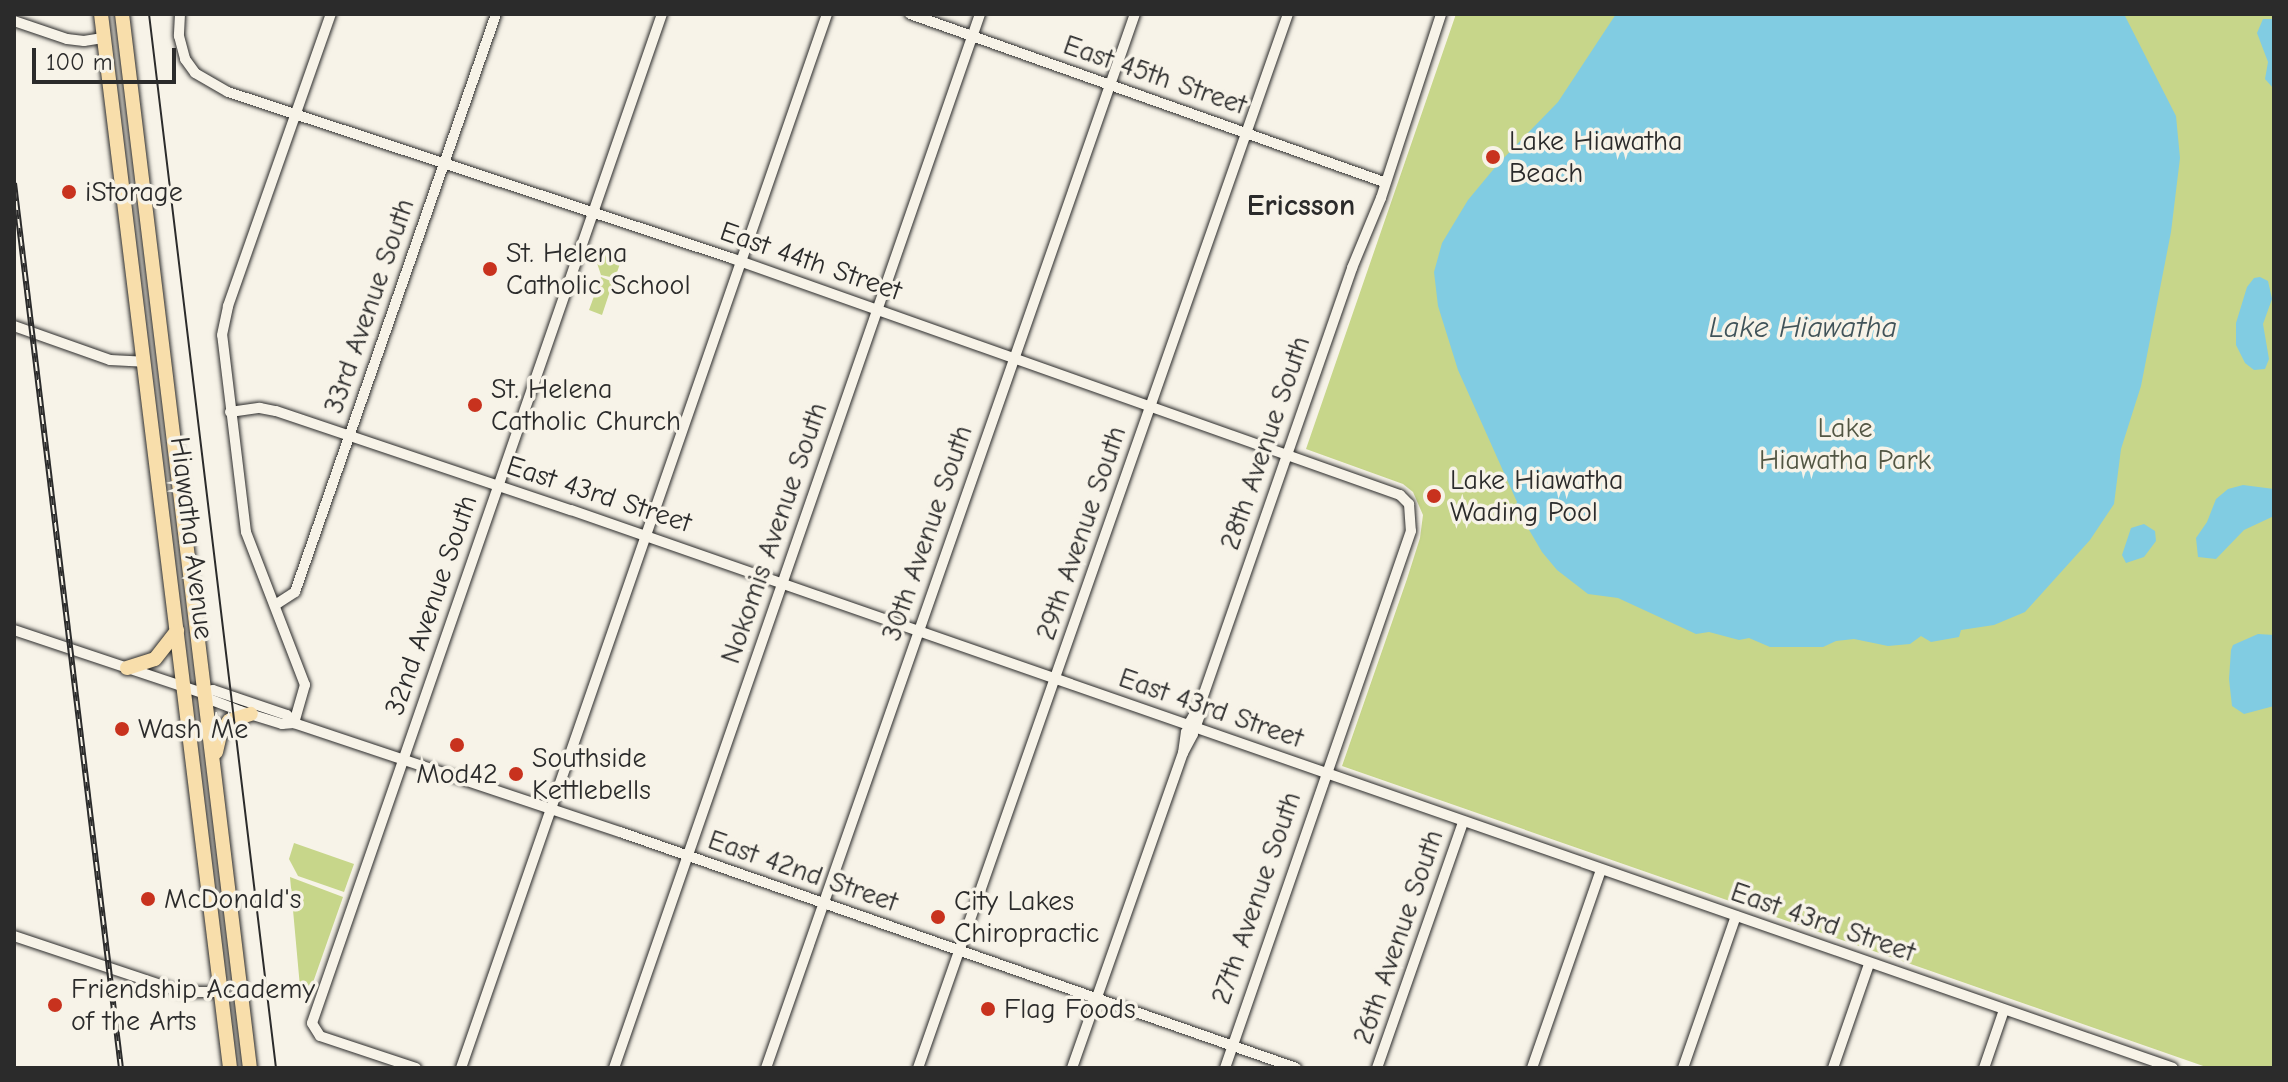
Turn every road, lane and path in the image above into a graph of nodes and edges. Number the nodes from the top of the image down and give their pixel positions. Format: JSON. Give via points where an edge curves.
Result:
{"nodes":[{"id":1,"x":101,"y":14,"type":"edge"},
{"id":2,"x":122,"y":14,"type":"edge"},
{"id":3,"x":180,"y":14,"type":"edge"},
{"id":4,"x":331,"y":14,"type":"edge"},
{"id":5,"x":496,"y":14,"type":"edge"},
{"id":6,"x":662,"y":14,"type":"edge"},
{"id":7,"x":827,"y":14,"type":"edge"},
{"id":8,"x":910,"y":14,"type":"edge"},
{"id":9,"x":980,"y":14,"type":"edge"},
{"id":10,"x":1135,"y":14,"type":"edge"},
{"id":11,"x":1288,"y":14,"type":"edge"},
{"id":12,"x":1441,"y":14,"type":"edge"},
{"id":13,"x":14,"y":21,"type":"edge"},
{"id":14,"x":973,"y":36,"type":"junction"},
{"id":15,"x":103,"y":38,"type":"junction"},
{"id":16,"x":1110,"y":85,"type":"junction"},
{"id":17,"x":296,"y":114,"type":"junction"},
{"id":18,"x":1246,"y":133,"type":"junction"},
{"id":19,"x":445,"y":164,"type":"junction"},
{"id":20,"x":1383,"y":184,"type":"junction"},
{"id":21,"x":593,"y":212,"type":"junction"},
{"id":22,"x":742,"y":262,"type":"junction"},
{"id":23,"x":877,"y":309,"type":"junction"},
{"id":24,"x":14,"y":326,"type":"edge"},
{"id":25,"x":1014,"y":358,"type":"junction"},
{"id":26,"x":144,"y":362,"type":"junction"},
{"id":27,"x":1151,"y":406,"type":"junction"},
{"id":28,"x":230,"y":412,"type":"junction"},
{"id":29,"x":349,"y":435,"type":"junction"},
{"id":30,"x":1287,"y":454,"type":"junction"},
{"id":31,"x":498,"y":486,"type":"junction"},
{"id":32,"x":1413,"y":518,"type":"joint"},
{"id":33,"x":646,"y":535,"type":"junction"},
{"id":34,"x":782,"y":582,"type":"junction"},
{"id":35,"x":275,"y":605,"type":"junction"},
{"id":36,"x":14,"y":630,"type":"edge"},
{"id":37,"x":177,"y":631,"type":"junction"},
{"id":38,"x":919,"y":631,"type":"junction"},
{"id":39,"x":127,"y":668,"type":"junction"},
{"id":40,"x":1055,"y":679,"type":"junction"},
{"id":41,"x":184,"y":687,"type":"junction"},
{"id":42,"x":205,"y":694,"type":"junction"},
{"id":43,"x":251,"y":714,"type":"junction"},
{"id":44,"x":294,"y":723,"type":"junction"},
{"id":45,"x":1192,"y":727,"type":"junction"},
{"id":46,"x":402,"y":759,"type":"junction"},
{"id":47,"x":213,"y":772,"type":"junction"},
{"id":48,"x":1325,"y":773,"type":"junction"},
{"id":49,"x":550,"y":809,"type":"junction"},
{"id":50,"x":1463,"y":822,"type":"junction"},
{"id":51,"x":687,"y":856,"type":"junction"},
{"id":52,"x":1601,"y":870,"type":"junction"},
{"id":53,"x":823,"y":904,"type":"junction"},
{"id":54,"x":1736,"y":916,"type":"junction"},
{"id":55,"x":14,"y":936,"type":"edge"},
{"id":56,"x":959,"y":952,"type":"junction"},
{"id":57,"x":1869,"y":964,"type":"junction"},
{"id":58,"x":220,"y":992,"type":"junction"},
{"id":59,"x":1096,"y":998,"type":"junction"},
{"id":60,"x":2004,"y":1010,"type":"junction"},
{"id":61,"x":1231,"y":1046,"type":"junction"},
{"id":62,"x":2140,"y":1056,"type":"junction"},
{"id":63,"x":230,"y":1068,"type":"edge"},
{"id":64,"x":250,"y":1068,"type":"edge"},
{"id":65,"x":416,"y":1068,"type":"edge"},
{"id":66,"x":461,"y":1068,"type":"edge"},
{"id":67,"x":614,"y":1068,"type":"edge"},
{"id":68,"x":766,"y":1068,"type":"edge"},
{"id":69,"x":918,"y":1068,"type":"edge"},
{"id":70,"x":1072,"y":1068,"type":"edge"},
{"id":71,"x":1225,"y":1068,"type":"edge"},
{"id":72,"x":1296,"y":1068,"type":"edge"},
{"id":73,"x":1377,"y":1068,"type":"edge"},
{"id":74,"x":1532,"y":1068,"type":"edge"},
{"id":75,"x":1683,"y":1068,"type":"edge"},
{"id":76,"x":1833,"y":1068,"type":"edge"},
{"id":77,"x":1984,"y":1068,"type":"edge"},
{"id":78,"x":2136,"y":1068,"type":"edge"},
{"id":79,"x":2173,"y":1068,"type":"edge"}],
"edges":[{"from":1,"to":15,"type":"highway","name":"Hiawatha Avenue"},
{"from":2,"to":42,"type":"highway","name":"Hiawatha Avenue"},
{"from":3,"to":17,"type":"street","name":"East 44th Street","via":[[179,36],[195,73],[210,84]]},
{"from":4,"to":17,"type":"street"},
{"from":5,"to":19,"type":"street","name":"33rd Avenue South"},
{"from":6,"to":21,"type":"street","name":"32nd Avenue South"},
{"from":7,"to":22,"type":"street"},
{"from":8,"to":14,"type":"street","name":"East 45th Street"},
{"from":9,"to":14,"type":"street","name":"Nokomis Avenue South"},
{"from":10,"to":16,"type":"street","name":"30th Avenue South"},
{"from":11,"to":18,"type":"street","name":"29th Avenue South"},
{"from":12,"to":20,"type":"street","name":"28th Avenue South"},
{"from":13,"to":15,"type":"street","via":[[67,39]]},
{"from":14,"to":16,"type":"street","name":"East 45th Street"},
{"from":14,"to":23,"type":"street","name":"Nokomis Avenue South"},
{"from":15,"to":26,"type":"highway","name":"Hiawatha Avenue"},
{"from":16,"to":18,"type":"street","name":"East 45th Street"},
{"from":16,"to":25,"type":"street","name":"30th Avenue South"},
{"from":17,"to":19,"type":"street","name":"East 44th Street"},
{"from":17,"to":28,"type":"street","via":[[228,306],[222,335]]},
{"from":18,"to":20,"type":"street","name":"East 45th Street"},
{"from":18,"to":27,"type":"street","name":"29th Avenue South"},
{"from":19,"to":21,"type":"street","name":"East 44th Street"},
{"from":19,"to":29,"type":"street","name":"33rd Avenue South"},
{"from":20,"to":30,"type":"street","name":"28th Avenue South"},
{"from":21,"to":22,"type":"street","name":"East 44th Street"},
{"from":21,"to":31,"type":"street","name":"32nd Avenue South"},
{"from":22,"to":23,"type":"street","name":"East 44th Street"},
{"from":22,"to":33,"type":"street"},
{"from":23,"to":25,"type":"street","name":"East 44th Street"},
{"from":23,"to":34,"type":"street","name":"Nokomis Avenue South"},
{"from":24,"to":26,"type":"street","via":[[110,360]]},
{"from":25,"to":27,"type":"street","name":"East 44th Street"},
{"from":25,"to":38,"type":"street","name":"30th Avenue South"},
{"from":26,"to":37,"type":"highway","name":"Hiawatha Avenue"},
{"from":27,"to":30,"type":"street","name":"East 44th Street"},
{"from":27,"to":40,"type":"street","name":"29th Avenue South"},
{"from":28,"to":29,"type":"street","name":"East 43rd Street","via":[[276,411]]},
{"from":28,"to":35,"type":"street","via":[[246,532]]},
{"from":29,"to":31,"type":"street","name":"East 43rd Street"},
{"from":29,"to":35,"type":"street","name":"33rd Avenue South","via":[[295,592]]},
{"from":30,"to":32,"type":"street","name":"East 44th Street","via":[[1400,495]]},
{"from":30,"to":45,"type":"street","name":"28th Avenue South"},
{"from":31,"to":33,"type":"street","name":"East 43rd Street"},
{"from":31,"to":46,"type":"street","name":"32nd Avenue South"},
{"from":32,"to":48,"type":"street","name":"27th Avenue South"},
{"from":33,"to":34,"type":"street","name":"East 43rd Street"},
{"from":33,"to":49,"type":"street"},
{"from":34,"to":38,"type":"street","name":"East 43rd Street"},
{"from":34,"to":51,"type":"street","name":"Nokomis Avenue South"},
{"from":35,"to":44,"type":"street","via":[[305,685]]},
{"from":36,"to":39,"type":"street","name":"East 42nd Street"},
{"from":37,"to":39,"type":"highway","via":[[155,659]]},
{"from":37,"to":41,"type":"highway","name":"Hiawatha Avenue"},
{"from":38,"to":40,"type":"street","name":"East 43rd Street"},
{"from":38,"to":53,"type":"street","name":"30th Avenue South"},
{"from":39,"to":41,"type":"street","name":"East 42nd Street"},
{"from":40,"to":45,"type":"street","name":"East 43rd Street"},
{"from":40,"to":56,"type":"street","name":"29th Avenue South"},
{"from":41,"to":42,"type":"street","name":"East 42nd Street"},
{"from":41,"to":58,"type":"highway","name":"Hiawatha Avenue"},
{"from":42,"to":43,"type":"street","name":"East 42nd Street"},
{"from":42,"to":44,"type":"street","name":"East 42nd Street","via":[[219,692],[287,715]]},
{"from":42,"to":47,"type":"highway","name":"Hiawatha Avenue"},
{"from":43,"to":44,"type":"street","name":"East 42nd Street"},
{"from":43,"to":47,"type":"highway","via":[[234,718],[224,728]]},
{"from":44,"to":46,"type":"street","name":"East 42nd Street"},
{"from":45,"to":48,"type":"street","name":"East 43rd Street"},
{"from":45,"to":59,"type":"street","name":"28th Avenue South"},
{"from":46,"to":49,"type":"street","name":"East 42nd Street"},
{"from":46,"to":65,"type":"street","name":"32nd Avenue South","via":[[312,1023],[320,1036]]},
{"from":47,"to":64,"type":"highway","name":"Hiawatha Avenue"},
{"from":48,"to":50,"type":"street","name":"East 43rd Street"},
{"from":48,"to":61,"type":"street","name":"27th Avenue South"},
{"from":49,"to":51,"type":"street","name":"East 42nd Street"},
{"from":49,"to":66,"type":"street"},
{"from":50,"to":52,"type":"street","name":"East 43rd Street"},
{"from":50,"to":73,"type":"street","name":"26th Avenue South"},
{"from":51,"to":53,"type":"street","name":"East 42nd Street"},
{"from":51,"to":67,"type":"street","name":"Nokomis Avenue South"},
{"from":52,"to":54,"type":"street","name":"East 43rd Street"},
{"from":52,"to":74,"type":"street"},
{"from":53,"to":56,"type":"street","name":"East 42nd Street"},
{"from":53,"to":68,"type":"street","name":"30th Avenue South"},
{"from":54,"to":57,"type":"street","name":"East 43rd Street"},
{"from":54,"to":75,"type":"street"},
{"from":55,"to":58,"type":"street","via":[[181,992]]},
{"from":56,"to":59,"type":"street","name":"East 42nd Street"},
{"from":56,"to":69,"type":"street","name":"29th Avenue South"},
{"from":57,"to":60,"type":"street","name":"East 43rd Street"},
{"from":57,"to":76,"type":"street"},
{"from":58,"to":63,"type":"highway","name":"Hiawatha Avenue"},
{"from":59,"to":61,"type":"street","name":"East 42nd Street"},
{"from":59,"to":70,"type":"street","name":"28th Avenue South"},
{"from":60,"to":62,"type":"street","name":"East 43rd Street"},
{"from":60,"to":77,"type":"street"},
{"from":61,"to":71,"type":"street","name":"27th Avenue South"},
{"from":61,"to":72,"type":"street","name":"East 42nd Street"},
{"from":62,"to":78,"type":"street"},
{"from":62,"to":79,"type":"street","name":"East 43rd Street"}]}
